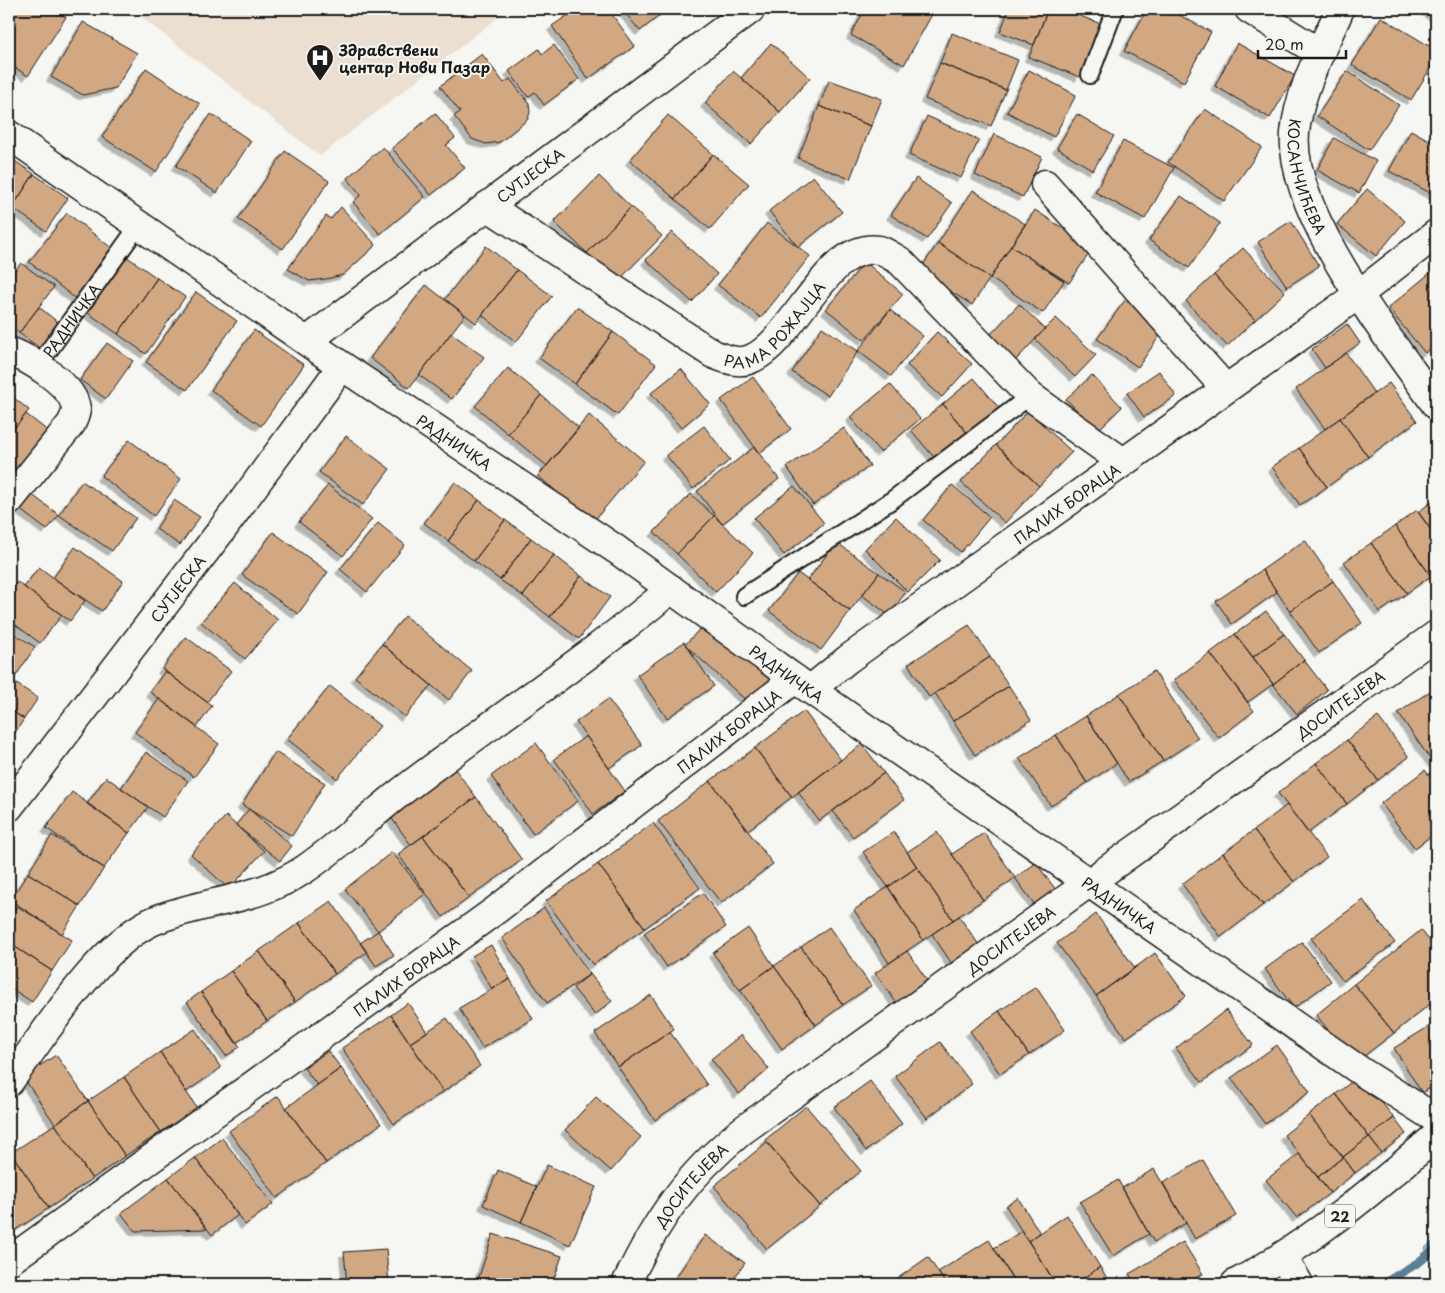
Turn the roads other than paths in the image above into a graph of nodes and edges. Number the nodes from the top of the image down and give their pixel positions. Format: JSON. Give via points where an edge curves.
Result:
{"nodes":[{"id":1,"x":751,"y":9,"type":"edge"},
{"id":2,"x":1115,"y":9,"type":"edge"},
{"id":3,"x":1249,"y":9,"type":"edge"},
{"id":4,"x":1340,"y":9,"type":"edge"},
{"id":5,"x":1320,"y":53,"type":"junction"},
{"id":6,"x":1090,"y":75,"type":"dead end"},
{"id":7,"x":9,"y":135,"type":"edge"},
{"id":8,"x":1045,"y":184,"type":"dead end"},
{"id":9,"x":487,"y":206,"type":"junction"},
{"id":10,"x":138,"y":225,"type":"junction"},
{"id":11,"x":1436,"y":234,"type":"edge"},
{"id":12,"x":1359,"y":294,"type":"junction"},
{"id":13,"x":306,"y":341,"type":"junction"},
{"id":14,"x":9,"y":351,"type":"edge"},
{"id":15,"x":342,"y":366,"type":"junction"},
{"id":16,"x":37,"y":367,"type":"junction"},
{"id":17,"x":1225,"y":388,"type":"junction"},
{"id":18,"x":1030,"y":396,"type":"junction"},
{"id":19,"x":1434,"y":401,"type":"edge"},
{"id":20,"x":1122,"y":462,"type":"junction"},
{"id":21,"x":9,"y":501,"type":"edge"},
{"id":22,"x":671,"y":589,"type":"junction"},
{"id":23,"x":744,"y":596,"type":"dead end"},
{"id":24,"x":1436,"y":634,"type":"edge"},
{"id":25,"x":803,"y":684,"type":"junction"},
{"id":26,"x":9,"y":807,"type":"edge"},
{"id":27,"x":1089,"y":883,"type":"junction"},
{"id":28,"x":9,"y":1082,"type":"edge"},
{"id":29,"x":1436,"y":1119,"type":"edge"},
{"id":30,"x":1436,"y":1136,"type":"edge"},
{"id":31,"x":1283,"y":1256,"type":"junction"},
{"id":32,"x":9,"y":1261,"type":"edge"},
{"id":33,"x":626,"y":1284,"type":"edge"},
{"id":34,"x":1235,"y":1284,"type":"edge"},
{"id":35,"x":1299,"y":1284,"type":"edge"}],
"edges":[{"from":1,"to":9,"type":"street","name":"СУТЈЕСКА"},
{"from":2,"to":6,"type":"lane"},
{"from":3,"to":5,"type":"street"},
{"from":4,"to":5,"type":"street","name":"КОСАНЧИЋЕВА"},
{"from":5,"to":12,"type":"street","name":"КОСАНЧИЋЕВА","via":[[1298,112],[1296,161],[1320,227]]},
{"from":7,"to":10,"type":"street","name":"РАДНИЧКА"},
{"from":8,"to":17,"type":"street"},
{"from":9,"to":13,"type":"street","name":"СУТЈЕСКА"},
{"from":9,"to":18,"type":"street","name":"РАМА РОЖАЈЦА","via":[[713,354],[732,361],[752,359],[769,347],[839,264],[857,252],[879,250],[900,261]]},
{"from":10,"to":13,"type":"street","name":"РАДНИЧКА"},
{"from":10,"to":16,"type":"lane","name":"РАДНИЧКА"},
{"from":11,"to":12,"type":"street","name":"ПАЛИХ БОРАЦА"},
{"from":12,"to":17,"type":"street","name":"ПАЛИХ БОРАЦА"},
{"from":12,"to":19,"type":"street"},
{"from":13,"to":15,"type":"street","name":"РАДНИЧКА"},
{"from":14,"to":16,"type":"street","name":"РАДНИЧКА"},
{"from":15,"to":22,"type":"street","name":"РАДНИЧКА"},
{"from":15,"to":26,"type":"street","name":"СУТЈЕСКА","via":[[224,527]]},
{"from":16,"to":21,"type":"street","name":"РАДНИЧКА","via":[[56,378],[65,388],[76,411],[71,424]]},
{"from":17,"to":20,"type":"street","name":"ПАЛИХ БОРАЦА"},
{"from":18,"to":20,"type":"street","name":"РАМА РОЖАЈЦА"},
{"from":18,"to":23,"type":"lane","via":[[892,500]]},
{"from":20,"to":25,"type":"street","name":"ПАЛИХ БОРАЦА","via":[[848,659]]},
{"from":22,"to":25,"type":"street","name":"РАДНИЧКА"},
{"from":22,"to":28,"type":"street","via":[[600,646],[400,792],[305,869],[258,893],[157,919],[126,937],[92,971]]},
{"from":24,"to":27,"type":"street","name":"ДОСИТЕЈЕВА"},
{"from":25,"to":27,"type":"street","name":"РАДНИЧКА"},
{"from":25,"to":32,"type":"street","name":"ПАЛИХ БОРАЦА"},
{"from":27,"to":29,"type":"street","name":"РАДНИЧКА","via":[[1362,1072]]},
{"from":27,"to":33,"type":"street","name":"ДОСИТЕЈЕВА","via":[[719,1149],[679,1191],[650,1235]]},
{"from":30,"to":31,"type":"street","number":"22","via":[[1351,1208]]},
{"from":31,"to":34,"type":"street","number":"22"},
{"from":31,"to":35,"type":"street"}]}
